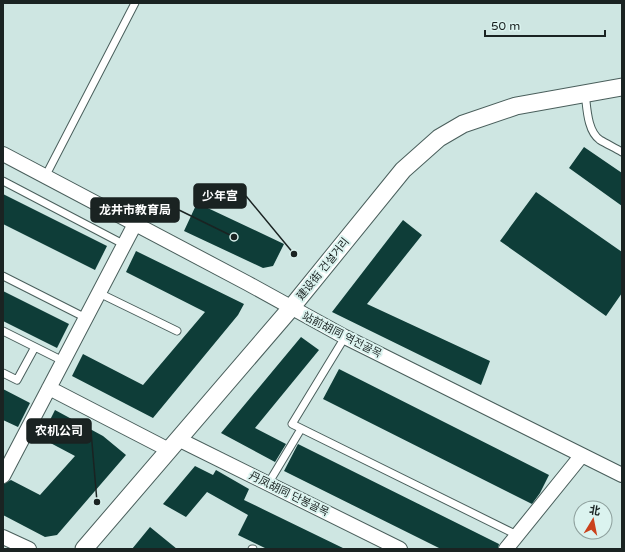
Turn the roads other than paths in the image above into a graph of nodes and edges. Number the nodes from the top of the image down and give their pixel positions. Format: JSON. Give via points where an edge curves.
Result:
{"nodes":[{"id":1,"x":135,"y":3,"type":"edge"},
{"id":2,"x":622,"y":87,"type":"edge"},
{"id":3,"x":585,"y":93,"type":"junction"},
{"id":4,"x":622,"y":152,"type":"edge"},
{"id":5,"x":3,"y":154,"type":"edge"},
{"id":6,"x":45,"y":177,"type":"junction"},
{"id":7,"x":3,"y":181,"type":"edge"},
{"id":8,"x":135,"y":224,"type":"junction"},
{"id":9,"x":124,"y":245,"type":"junction"},
{"id":10,"x":3,"y":276,"type":"edge"},
{"id":11,"x":99,"y":293,"type":"junction"},
{"id":12,"x":291,"y":308,"type":"junction"},
{"id":13,"x":86,"y":318,"type":"junction"},
{"id":14,"x":3,"y":331,"type":"edge"},
{"id":15,"x":178,"y":331,"type":"dead end"},
{"id":16,"x":345,"y":337,"type":"junction"},
{"id":17,"x":35,"y":347,"type":"junction"},
{"id":18,"x":63,"y":361,"type":"junction"},
{"id":19,"x":3,"y":373,"type":"edge"},
{"id":20,"x":49,"y":388,"type":"junction"},
{"id":21,"x":301,"y":429,"type":"junction"},
{"id":22,"x":173,"y":445,"type":"junction"},
{"id":23,"x":582,"y":455,"type":"junction"},
{"id":24,"x":5,"y":467,"type":"edge"},
{"id":25,"x":622,"y":475,"type":"edge"},
{"id":26,"x":268,"y":484,"type":"junction"},
{"id":27,"x":517,"y":535,"type":"junction"},
{"id":28,"x":3,"y":537,"type":"edge"},
{"id":29,"x":29,"y":549,"type":"edge"},
{"id":30,"x":84,"y":549,"type":"edge"},
{"id":31,"x":400,"y":549,"type":"edge"},
{"id":32,"x":506,"y":549,"type":"edge"}],
"edges":[{"from":1,"to":6,"type":"lane"},
{"from":2,"to":3,"type":"street","name":"建设街 건설거리"},
{"from":3,"to":4,"type":"lane","via":[[593,132],[598,139]]},
{"from":3,"to":12,"type":"street","name":"建设街 건설거리","via":[[516,106],[463,124],[439,138],[403,170]]},
{"from":5,"to":6,"type":"street","name":"站前胡同 역전골목"},
{"from":6,"to":8,"type":"street","name":"站前胡同 역전골목"},
{"from":7,"to":9,"type":"lane"},
{"from":8,"to":9,"type":"street"},
{"from":8,"to":12,"type":"street","name":"站前胡同 역전골목"},
{"from":9,"to":11,"type":"street"},
{"from":10,"to":13,"type":"lane"},
{"from":11,"to":13,"type":"street"},
{"from":11,"to":15,"type":"lane"},
{"from":12,"to":16,"type":"street","name":"站前胡同 역전골목"},
{"from":12,"to":22,"type":"street","name":"建设街 건설거리"},
{"from":13,"to":18,"type":"street"},
{"from":14,"to":17,"type":"lane"},
{"from":16,"to":21,"type":"lane","via":[[292,424]]},
{"from":16,"to":23,"type":"street","name":"站前胡同 역전골목"},
{"from":17,"to":18,"type":"lane"},
{"from":17,"to":19,"type":"lane","via":[[17,380]]},
{"from":18,"to":20,"type":"street"},
{"from":20,"to":22,"type":"street","name":"丹凤胡同 단봉골목"},
{"from":20,"to":24,"type":"street"},
{"from":21,"to":26,"type":"lane"},
{"from":21,"to":27,"type":"lane"},
{"from":22,"to":26,"type":"street","name":"丹凤胡同 단봉골목"},
{"from":22,"to":30,"type":"street","name":"建设街 건설거리"},
{"from":23,"to":25,"type":"street","name":"站前胡同 역전골목"},
{"from":23,"to":27,"type":"street"},
{"from":26,"to":31,"type":"street","name":"丹凤胡同 단봉골목"},
{"from":27,"to":32,"type":"street"},
{"from":28,"to":29,"type":"street"}]}
